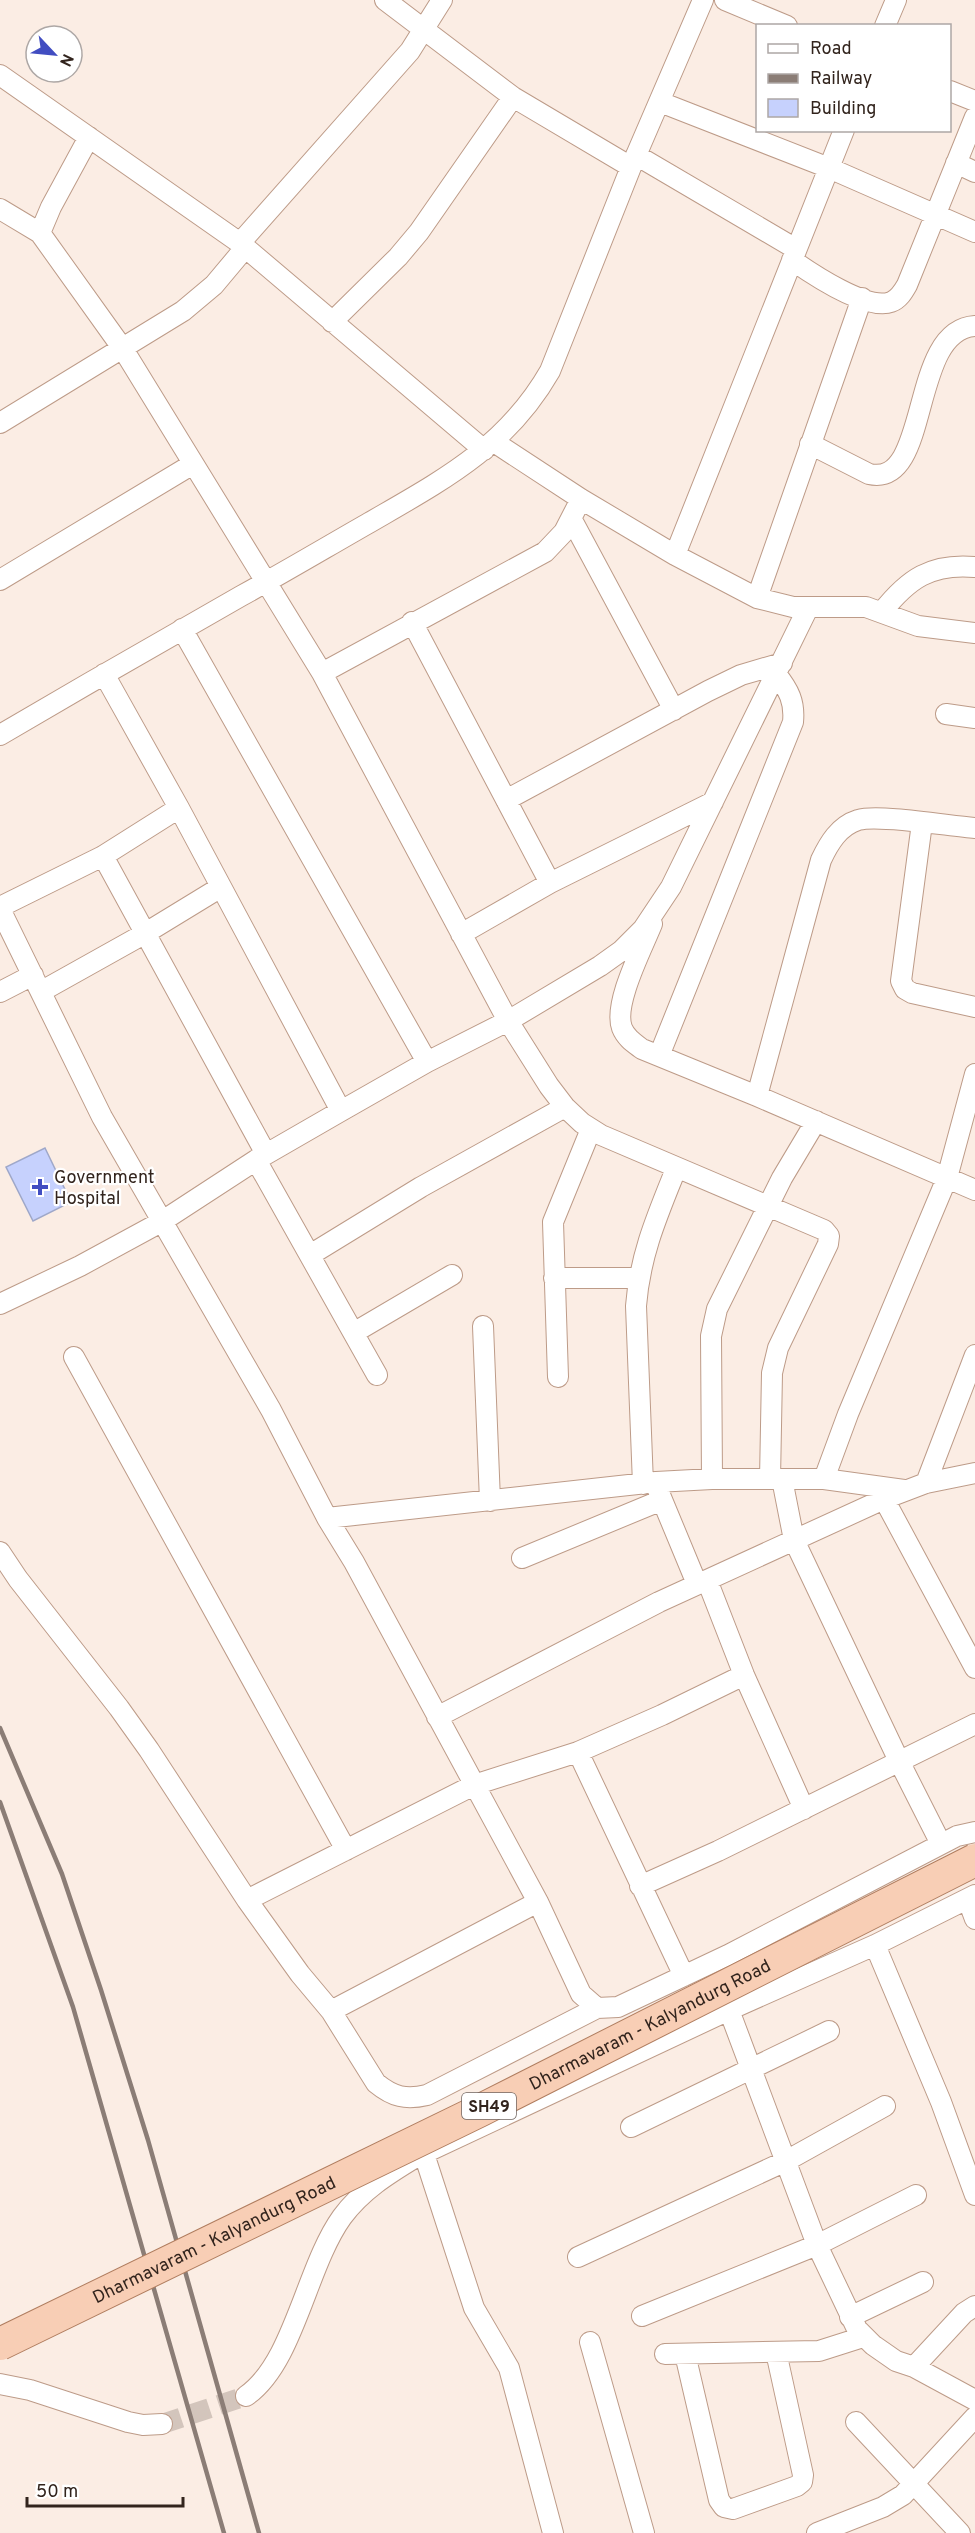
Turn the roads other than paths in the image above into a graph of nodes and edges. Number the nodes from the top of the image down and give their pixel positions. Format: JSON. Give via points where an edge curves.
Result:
{"nodes":[{"id":1,"x":385,"y":0,"type":"edge"},
{"id":2,"x":442,"y":0,"type":"edge"},
{"id":3,"x":703,"y":0,"type":"edge"},
{"id":4,"x":725,"y":0,"type":"edge"},
{"id":5,"x":896,"y":0,"type":"edge"},
{"id":6,"x":782,"y":24,"type":"edge"},
{"id":7,"x":886,"y":24,"type":"edge"},
{"id":8,"x":424,"y":31,"type":"junction"},
{"id":9,"x":0,"y":75,"type":"edge"},
{"id":10,"x":951,"y":91,"type":"edge"},
{"id":11,"x":513,"y":97,"type":"junction"},
{"id":12,"x":975,"y":101,"type":"edge"},
{"id":13,"x":660,"y":102,"type":"junction"},
{"id":14,"x":975,"y":117,"type":"edge"},
{"id":15,"x":843,"y":132,"type":"edge"},
{"id":16,"x":89,"y":137,"type":"junction"},
{"id":17,"x":633,"y":161,"type":"junction"},
{"id":18,"x":956,"y":163,"type":"junction"},
{"id":19,"x":829,"y":168,"type":"junction"},
{"id":20,"x":975,"y":172,"type":"edge"},
{"id":21,"x":0,"y":209,"type":"edge"},
{"id":22,"x":936,"y":213,"type":"junction"},
{"id":23,"x":975,"y":232,"type":"edge"},
{"id":24,"x":40,"y":233,"type":"junction"},
{"id":25,"x":242,"y":246,"type":"junction"},
{"id":26,"x":794,"y":255,"type":"junction"},
{"id":27,"x":862,"y":298,"type":"junction"},
{"id":28,"x":332,"y":322,"type":"junction"},
{"id":29,"x":975,"y":326,"type":"edge"},
{"id":30,"x":123,"y":349,"type":"junction"},
{"id":31,"x":0,"y":423,"type":"edge"},
{"id":32,"x":810,"y":444,"type":"junction"},
{"id":33,"x":489,"y":446,"type":"junction"},
{"id":34,"x":192,"y":464,"type":"junction"},
{"id":35,"x":581,"y":499,"type":"junction"},
{"id":36,"x":572,"y":520,"type":"junction"},
{"id":37,"x":675,"y":555,"type":"junction"},
{"id":38,"x":975,"y":567,"type":"edge"},
{"id":39,"x":0,"y":580,"type":"edge"},
{"id":40,"x":268,"y":581,"type":"junction"},
{"id":41,"x":757,"y":598,"type":"junction"},
{"id":42,"x":807,"y":608,"type":"junction"},
{"id":43,"x":882,"y":612,"type":"junction"},
{"id":44,"x":412,"y":622,"type":"junction"},
{"id":45,"x":182,"y":629,"type":"junction"},
{"id":46,"x":975,"y":633,"type":"edge"},
{"id":47,"x":779,"y":668,"type":"junction"},
{"id":48,"x":322,"y":673,"type":"junction"},
{"id":49,"x":104,"y":674,"type":"junction"},
{"id":50,"x":674,"y":710,"type":"junction"},
{"id":51,"x":945,"y":714,"type":"dead end"},
{"id":52,"x":975,"y":718,"type":"edge"},
{"id":53,"x":0,"y":735,"type":"edge"},
{"id":54,"x":506,"y":800,"type":"junction"},
{"id":55,"x":713,"y":802,"type":"junction"},
{"id":56,"x":179,"y":808,"type":"junction"},
{"id":57,"x":922,"y":824,"type":"junction"},
{"id":58,"x":975,"y":828,"type":"edge"},
{"id":59,"x":103,"y":856,"type":"junction"},
{"id":60,"x":550,"y":883,"type":"junction"},
{"id":61,"x":221,"y":887,"type":"junction"},
{"id":62,"x":0,"y":908,"type":"edge"},
{"id":63,"x":658,"y":909,"type":"junction"},
{"id":64,"x":144,"y":934,"type":"junction"},
{"id":65,"x":461,"y":934,"type":"junction"},
{"id":66,"x":38,"y":983,"type":"junction"},
{"id":67,"x":0,"y":992,"type":"edge"},
{"id":68,"x":975,"y":1007,"type":"edge"},
{"id":69,"x":508,"y":1021,"type":"junction"},
{"id":70,"x":659,"y":1056,"type":"junction"},
{"id":71,"x":427,"y":1062,"type":"junction"},
{"id":72,"x":975,"y":1074,"type":"edge"},
{"id":73,"x":757,"y":1096,"type":"junction"},
{"id":74,"x":565,"y":1107,"type":"junction"},
{"id":75,"x":340,"y":1111,"type":"junction"},
{"id":76,"x":816,"y":1121,"type":"junction"},
{"id":77,"x":591,"y":1129,"type":"junction"},
{"id":78,"x":261,"y":1157,"type":"junction"},
{"id":79,"x":676,"y":1169,"type":"junction"},
{"id":80,"x":947,"y":1178,"type":"junction"},
{"id":81,"x":975,"y":1190,"type":"edge"},
{"id":82,"x":770,"y":1206,"type":"junction"},
{"id":83,"x":161,"y":1222,"type":"junction"},
{"id":84,"x":310,"y":1255,"type":"junction"},
{"id":85,"x":452,"y":1275,"type":"dead end"},
{"id":86,"x":554,"y":1278,"type":"junction"},
{"id":87,"x":638,"y":1278,"type":"junction"},
{"id":88,"x":0,"y":1304,"type":"edge"},
{"id":89,"x":483,"y":1326,"type":"dead end"},
{"id":90,"x":355,"y":1332,"type":"junction"},
{"id":91,"x":975,"y":1355,"type":"edge"},
{"id":92,"x":74,"y":1357,"type":"dead end"},
{"id":93,"x":377,"y":1375,"type":"dead end"},
{"id":94,"x":558,"y":1377,"type":"dead end"},
{"id":95,"x":975,"y":1473,"type":"edge"},
{"id":96,"x":712,"y":1479,"type":"junction"},
{"id":97,"x":776,"y":1479,"type":"junction"},
{"id":98,"x":824,"y":1479,"type":"junction"},
{"id":99,"x":926,"y":1482,"type":"junction"},
{"id":100,"x":654,"y":1489,"type":"junction"},
{"id":101,"x":905,"y":1490,"type":"junction"},
{"id":102,"x":884,"y":1499,"type":"junction"},
{"id":103,"x":490,"y":1501,"type":"junction"},
{"id":104,"x":327,"y":1518,"type":"junction"},
{"id":105,"x":794,"y":1540,"type":"junction"},
{"id":106,"x":0,"y":1551,"type":"edge"},
{"id":107,"x":522,"y":1558,"type":"dead end"},
{"id":108,"x":702,"y":1582,"type":"junction"},
{"id":109,"x":975,"y":1668,"type":"edge"},
{"id":110,"x":744,"y":1675,"type":"junction"},
{"id":111,"x":437,"y":1717,"type":"junction"},
{"id":112,"x":975,"y":1724,"type":"edge"},
{"id":113,"x":578,"y":1752,"type":"junction"},
{"id":114,"x":899,"y":1761,"type":"junction"},
{"id":115,"x":474,"y":1785,"type":"junction"},
{"id":116,"x":804,"y":1809,"type":"junction"},
{"id":117,"x":975,"y":1832,"type":"edge"},
{"id":118,"x":941,"y":1844,"type":"junction"},
{"id":119,"x":346,"y":1850,"type":"junction"},
{"id":120,"x":975,"y":1860,"type":"edge"},
{"id":121,"x":640,"y":1886,"type":"junction"},
{"id":122,"x":971,"y":1897,"type":"edge"},
{"id":123,"x":247,"y":1900,"type":"junction"},
{"id":124,"x":538,"y":1902,"type":"junction"},
{"id":125,"x":975,"y":1919,"type":"edge"},
{"id":126,"x":875,"y":1945,"type":"junction"},
{"id":127,"x":684,"y":1976,"type":"junction"},
{"id":128,"x":597,"y":2007,"type":"junction"},
{"id":129,"x":729,"y":2010,"type":"junction"},
{"id":130,"x":331,"y":2011,"type":"junction"},
{"id":131,"x":829,"y":2031,"type":"dead end"},
{"id":132,"x":751,"y":2069,"type":"junction"},
{"id":133,"x":885,"y":2106,"type":"dead end"},
{"id":134,"x":632,"y":2127,"type":"dead end"},
{"id":135,"x":424,"y":2154,"type":"junction"},
{"id":136,"x":786,"y":2161,"type":"junction"},
{"id":137,"x":916,"y":2195,"type":"dead end"},
{"id":138,"x":975,"y":2195,"type":"edge"},
{"id":139,"x":817,"y":2245,"type":"junction"},
{"id":140,"x":578,"y":2257,"type":"dead end"},
{"id":141,"x":923,"y":2282,"type":"dead end"},
{"id":142,"x":975,"y":2306,"type":"edge"},
{"id":143,"x":642,"y":2316,"type":"dead end"},
{"id":144,"x":850,"y":2317,"type":"junction"},
{"id":145,"x":863,"y":2337,"type":"junction"},
{"id":146,"x":590,"y":2342,"type":"dead end"},
{"id":147,"x":0,"y":2344,"type":"edge"},
{"id":148,"x":776,"y":2352,"type":"junction"},
{"id":149,"x":914,"y":2367,"type":"junction"},
{"id":150,"x":0,"y":2384,"type":"edge"},
{"id":151,"x":246,"y":2397,"type":"tunnel mouth"},
{"id":152,"x":975,"y":2400,"type":"edge"},
{"id":153,"x":974,"y":2421,"type":"edge"},
{"id":154,"x":856,"y":2422,"type":"dead end"},
{"id":155,"x":162,"y":2424,"type":"tunnel mouth"},
{"id":156,"x":913,"y":2485,"type":"junction"},
{"id":157,"x":553,"y":2533,"type":"edge"},
{"id":158,"x":644,"y":2533,"type":"edge"},
{"id":159,"x":817,"y":2533,"type":"edge"},
{"id":160,"x":960,"y":2533,"type":"edge"}],
"edges":[{"from":1,"to":8,"type":"street"},
{"from":2,"to":8,"type":"street"},
{"from":3,"to":13,"type":"street"},
{"from":4,"to":6,"type":"street"},
{"from":5,"to":7,"type":"street"},
{"from":8,"to":11,"type":"street"},
{"from":8,"to":25,"type":"street"},
{"from":9,"to":16,"type":"street"},
{"from":10,"to":12,"type":"street"},
{"from":11,"to":17,"type":"street"},
{"from":11,"to":28,"type":"street","via":[[399,257]]},
{"from":13,"to":17,"type":"street"},
{"from":13,"to":19,"type":"street"},
{"from":14,"to":18,"type":"street"},
{"from":15,"to":19,"type":"street"},
{"from":16,"to":24,"type":"street"},
{"from":16,"to":25,"type":"street"},
{"from":17,"to":26,"type":"street"},
{"from":17,"to":33,"type":"street","via":[[550,371],[535,398]]},
{"from":18,"to":20,"type":"street"},
{"from":18,"to":22,"type":"street"},
{"from":19,"to":22,"type":"street"},
{"from":19,"to":26,"type":"street"},
{"from":21,"to":24,"type":"street"},
{"from":22,"to":23,"type":"street"},
{"from":22,"to":27,"type":"street","via":[[900,296],[879,304]]},
{"from":24,"to":30,"type":"street"},
{"from":25,"to":28,"type":"street"},
{"from":25,"to":30,"type":"street","via":[[198,300]]},
{"from":26,"to":27,"type":"street","via":[[831,285]]},
{"from":26,"to":37,"type":"street"},
{"from":27,"to":32,"type":"street"},
{"from":28,"to":33,"type":"street"},
{"from":29,"to":32,"type":"street","via":[[953,334],[938,354],[904,455],[890,473],[869,474]]},
{"from":30,"to":31,"type":"street"},
{"from":30,"to":34,"type":"street"},
{"from":32,"to":41,"type":"street"},
{"from":33,"to":35,"type":"street"},
{"from":33,"to":40,"type":"street","via":[[415,496]]},
{"from":34,"to":39,"type":"street"},
{"from":34,"to":40,"type":"street"},
{"from":35,"to":36,"type":"street"},
{"from":35,"to":37,"type":"street"},
{"from":36,"to":44,"type":"street","via":[[555,543],[532,561]]},
{"from":36,"to":50,"type":"street"},
{"from":37,"to":41,"type":"street"},
{"from":38,"to":43,"type":"street","via":[[921,575],[899,591]]},
{"from":40,"to":45,"type":"street"},
{"from":40,"to":48,"type":"street"},
{"from":41,"to":42,"type":"street"},
{"from":42,"to":43,"type":"street","via":[[850,606]]},
{"from":42,"to":47,"type":"street"},
{"from":43,"to":46,"type":"street","via":[[918,626]]},
{"from":44,"to":48,"type":"street"},
{"from":44,"to":54,"type":"street"},
{"from":45,"to":49,"type":"street"},
{"from":45,"to":71,"type":"street"},
{"from":47,"to":50,"type":"street","via":[[741,675]]},
{"from":47,"to":55,"type":"street"},
{"from":47,"to":70,"type":"street","via":[[792,699],[794,722]]},
{"from":48,"to":65,"type":"street"},
{"from":49,"to":53,"type":"street"},
{"from":49,"to":56,"type":"street"},
{"from":50,"to":54,"type":"street"},
{"from":51,"to":52,"type":"street"},
{"from":54,"to":60,"type":"street"},
{"from":55,"to":60,"type":"street"},
{"from":55,"to":63,"type":"street"},
{"from":56,"to":59,"type":"street"},
{"from":56,"to":61,"type":"street"},
{"from":57,"to":58,"type":"street"},
{"from":57,"to":68,"type":"street","via":[[904,989]]},
{"from":57,"to":73,"type":"street","via":[[859,820],[828,843]]},
{"from":59,"to":62,"type":"street"},
{"from":59,"to":64,"type":"street"},
{"from":60,"to":65,"type":"street"},
{"from":61,"to":64,"type":"street"},
{"from":61,"to":75,"type":"street"},
{"from":62,"to":66,"type":"street"},
{"from":63,"to":69,"type":"street","via":[[621,951]]},
{"from":63,"to":70,"type":"street","via":[[622,1000],[620,1017],[630,1041]]},
{"from":64,"to":66,"type":"street"},
{"from":64,"to":78,"type":"street"},
{"from":65,"to":69,"type":"street"},
{"from":66,"to":67,"type":"street"},
{"from":66,"to":83,"type":"street","via":[[102,1117]]},
{"from":69,"to":71,"type":"street"},
{"from":69,"to":74,"type":"street"},
{"from":70,"to":73,"type":"street"},
{"from":71,"to":75,"type":"street"},
{"from":72,"to":80,"type":"street"},
{"from":73,"to":76,"type":"street"},
{"from":74,"to":77,"type":"street"},
{"from":74,"to":84,"type":"street","via":[[421,1187]]},
{"from":75,"to":78,"type":"street"},
{"from":76,"to":80,"type":"street"},
{"from":76,"to":82,"type":"street"},
{"from":77,"to":79,"type":"street"},
{"from":77,"to":86,"type":"street","via":[[553,1222]]},
{"from":78,"to":83,"type":"street"},
{"from":78,"to":84,"type":"street"},
{"from":79,"to":82,"type":"street"},
{"from":79,"to":87,"type":"street","via":[[644,1248]]},
{"from":80,"to":81,"type":"street"},
{"from":80,"to":98,"type":"street"},
{"from":82,"to":96,"type":"street","via":[[713,1323]]},
{"from":82,"to":97,"type":"street","via":[[824,1230],[829,1236],[778,1347],[771,1373]]},
{"from":83,"to":88,"type":"street"},
{"from":83,"to":104,"type":"street","via":[[271,1410]]},
{"from":84,"to":90,"type":"street"},
{"from":85,"to":90,"type":"street"},
{"from":86,"to":87,"type":"street"},
{"from":86,"to":94,"type":"street"},
{"from":87,"to":100,"type":"street","via":[[636,1306]]},
{"from":89,"to":103,"type":"street"},
{"from":90,"to":93,"type":"street"},
{"from":91,"to":99,"type":"street"},
{"from":92,"to":119,"type":"street"},
{"from":95,"to":99,"type":"street"},
{"from":96,"to":97,"type":"street"},
{"from":96,"to":100,"type":"street"},
{"from":97,"to":98,"type":"street"},
{"from":97,"to":105,"type":"street"},
{"from":98,"to":101,"type":"street"},
{"from":99,"to":101,"type":"street"},
{"from":100,"to":103,"type":"street"},
{"from":100,"to":107,"type":"street"},
{"from":100,"to":108,"type":"street"},
{"from":101,"to":102,"type":"street"},
{"from":102,"to":105,"type":"street"},
{"from":102,"to":109,"type":"street"},
{"from":103,"to":104,"type":"street"},
{"from":104,"to":111,"type":"street"},
{"from":105,"to":108,"type":"street"},
{"from":105,"to":114,"type":"street"},
{"from":106,"to":123,"type":"street","via":[[125,1717]]},
{"from":108,"to":110,"type":"street"},
{"from":108,"to":111,"type":"street"},
{"from":110,"to":113,"type":"street"},
{"from":110,"to":116,"type":"street"},
{"from":111,"to":115,"type":"street"},
{"from":112,"to":114,"type":"street"},
{"from":113,"to":115,"type":"street"},
{"from":113,"to":121,"type":"street"},
{"from":114,"to":116,"type":"street"},
{"from":114,"to":118,"type":"street"},
{"from":115,"to":119,"type":"street"},
{"from":115,"to":124,"type":"street"},
{"from":116,"to":121,"type":"street"},
{"from":117,"to":118,"type":"street"},
{"from":118,"to":127,"type":"street"},
{"from":119,"to":123,"type":"street"},
{"from":120,"to":147,"type":"main road","name":"Dharmavaram - Kalyandurg Road","number":"SH49","bridge":true,"via":[[481,2110]]},
{"from":121,"to":127,"type":"street"},
{"from":122,"to":125,"type":"street"},
{"from":122,"to":126,"type":"street"},
{"from":123,"to":130,"type":"street"},
{"from":124,"to":128,"type":"street","via":[[580,1994]]},
{"from":124,"to":130,"type":"street"},
{"from":126,"to":129,"type":"street"},
{"from":126,"to":138,"type":"street"},
{"from":127,"to":128,"type":"street","via":[[618,2007]]},
{"from":128,"to":130,"type":"street","via":[[427,2095],[411,2099],[386,2092],[376,2083]]},
{"from":129,"to":132,"type":"street"},
{"from":129,"to":135,"type":"street"},
{"from":131,"to":132,"type":"street"},
{"from":132,"to":134,"type":"street"},
{"from":132,"to":136,"type":"street"},
{"from":133,"to":136,"type":"street"},
{"from":135,"to":151,"type":"street","via":[[369,2187],[342,2217],[316,2262],[284,2343],[258,2388]]},
{"from":135,"to":157,"type":"street","via":[[474,2308],[509,2368]]},
{"from":136,"to":139,"type":"street"},
{"from":136,"to":140,"type":"street"},
{"from":137,"to":139,"type":"street"},
{"from":139,"to":143,"type":"street"},
{"from":139,"to":144,"type":"street"},
{"from":141,"to":144,"type":"street"},
{"from":142,"to":149,"type":"street"},
{"from":144,"to":145,"type":"street"},
{"from":145,"to":148,"type":"street","via":[[819,2351]]},
{"from":145,"to":149,"type":"street","via":[[896,2361]]},
{"from":146,"to":158,"type":"street"},
{"from":148,"to":148,"type":"street","via":[[675,2354],[724,2507],[733,2509],[802,2482]]},
{"from":149,"to":152,"type":"street"},
{"from":150,"to":155,"type":"street","via":[[128,2422]]},
{"from":153,"to":156,"type":"street"},
{"from":154,"to":156,"type":"street"},
{"from":156,"to":159,"type":"street","via":[[883,2507]]},
{"from":156,"to":160,"type":"street"}]}
